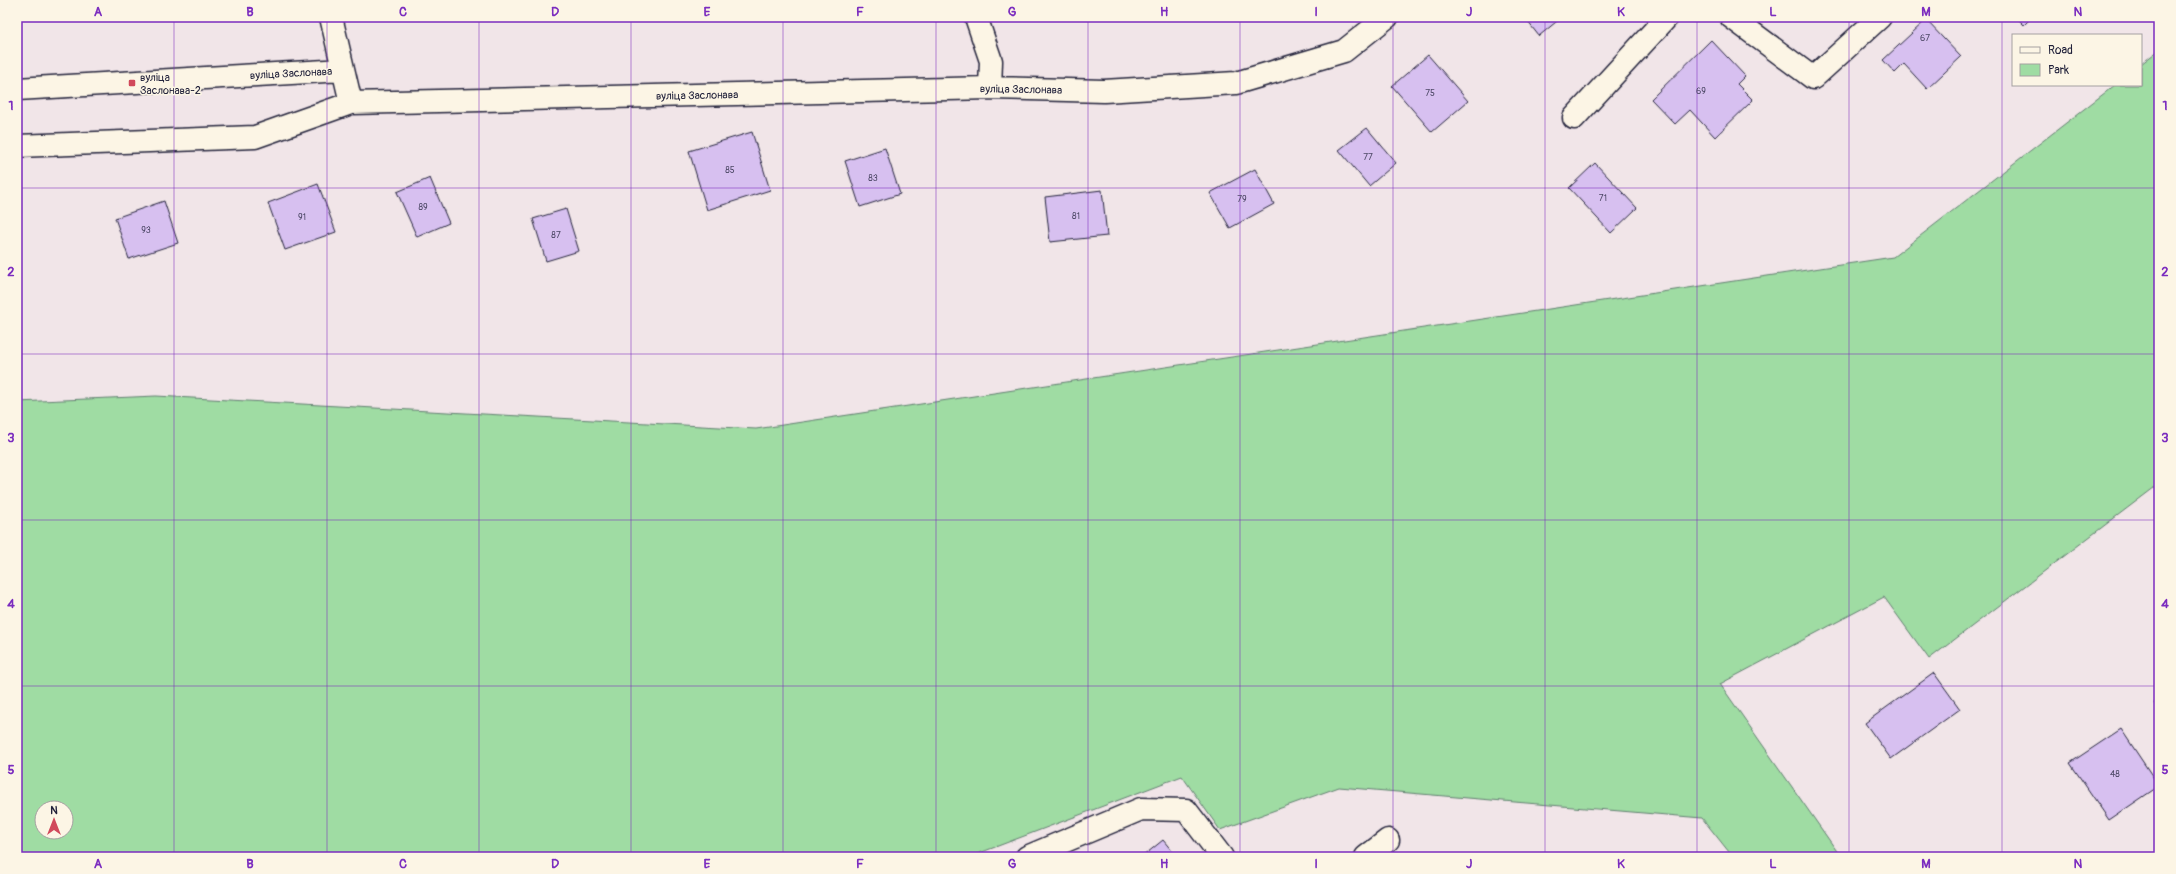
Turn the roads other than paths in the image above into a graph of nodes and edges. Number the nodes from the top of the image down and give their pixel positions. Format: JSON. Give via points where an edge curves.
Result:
{"nodes":[{"id":1,"x":332,"y":17,"type":"edge"},
{"id":2,"x":976,"y":17,"type":"edge"},
{"id":3,"x":1387,"y":17,"type":"edge"},
{"id":4,"x":1667,"y":17,"type":"edge"},
{"id":5,"x":1731,"y":17,"type":"edge"},
{"id":6,"x":1880,"y":17,"type":"edge"},
{"id":7,"x":343,"y":70,"type":"junction"},
{"id":8,"x":17,"y":88,"type":"edge"},
{"id":9,"x":990,"y":88,"type":"junction"},
{"id":10,"x":351,"y":103,"type":"junction"},
{"id":11,"x":1574,"y":118,"type":"dead end"},
{"id":12,"x":17,"y":146,"type":"edge"},
{"id":13,"x":1388,"y":840,"type":"dead end"},
{"id":14,"x":1027,"y":857,"type":"edge"},
{"id":15,"x":1222,"y":857,"type":"edge"},
{"id":16,"x":1366,"y":857,"type":"edge"}],
"edges":[{"from":1,"to":7,"type":"street"},
{"from":2,"to":9,"type":"street","via":[[991,61]]},
{"from":3,"to":9,"type":"street","name":"вуліца Заслонава","via":[[1344,51],[1236,83],[1104,91]]},
{"from":4,"to":11,"type":"street"},
{"from":5,"to":6,"type":"street","via":[[1813,78]]},
{"from":7,"to":8,"type":"street","name":"вуліца Заслонава"},
{"from":7,"to":10,"type":"street","name":"вуліца Заслонава"},
{"from":9,"to":10,"type":"street","name":"вуліца Заслонава"},
{"from":10,"to":12,"type":"street","via":[[256,137]]},
{"from":13,"to":16,"type":"street"},
{"from":14,"to":15,"type":"street","via":[[1141,809],[1186,810]]}]}
